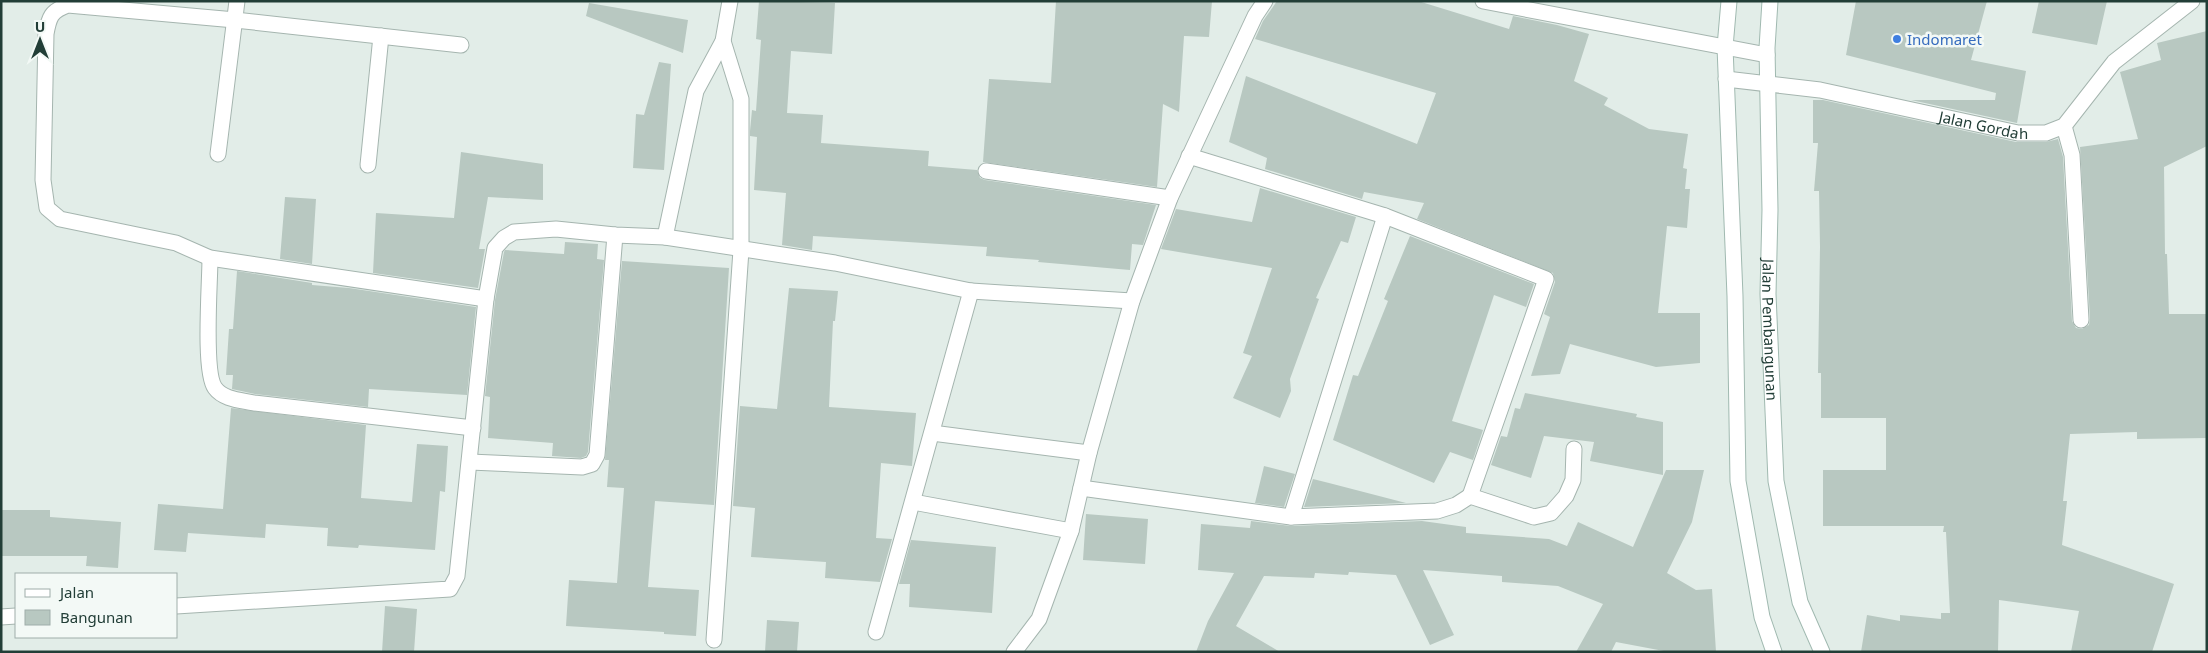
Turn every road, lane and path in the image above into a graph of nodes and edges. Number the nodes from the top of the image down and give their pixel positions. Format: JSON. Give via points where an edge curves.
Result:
{"nodes":[{"id":1,"x":237,"y":1,"type":"edge"},
{"id":2,"x":730,"y":1,"type":"edge"},
{"id":3,"x":1265,"y":1,"type":"edge"},
{"id":4,"x":1484,"y":1,"type":"edge"},
{"id":5,"x":1729,"y":1,"type":"edge"},
{"id":6,"x":1770,"y":1,"type":"edge"},
{"id":7,"x":2192,"y":1,"type":"edge"},
{"id":8,"x":235,"y":20,"type":"junction"},
{"id":9,"x":381,"y":36,"type":"junction"},
{"id":10,"x":723,"y":41,"type":"junction"},
{"id":11,"x":461,"y":44,"type":"dead end"},
{"id":12,"x":1725,"y":47,"type":"junction"},
{"id":13,"x":1766,"y":55,"type":"junction"},
{"id":14,"x":1726,"y":79,"type":"junction"},
{"id":15,"x":1766,"y":84,"type":"junction"},
{"id":16,"x":2064,"y":126,"type":"junction"},
{"id":17,"x":218,"y":154,"type":"dead end"},
{"id":18,"x":1189,"y":156,"type":"junction"},
{"id":19,"x":368,"y":165,"type":"dead end"},
{"id":20,"x":986,"y":170,"type":"dead end"},
{"id":21,"x":1170,"y":198,"type":"junction"},
{"id":22,"x":1385,"y":216,"type":"junction"},
{"id":23,"x":615,"y":235,"type":"junction"},
{"id":24,"x":666,"y":238,"type":"junction"},
{"id":25,"x":741,"y":250,"type":"junction"},
{"id":26,"x":210,"y":258,"type":"junction"},
{"id":27,"x":972,"y":291,"type":"junction"},
{"id":28,"x":486,"y":299,"type":"junction"},
{"id":29,"x":1132,"y":301,"type":"junction"},
{"id":30,"x":2081,"y":320,"type":"dead end"},
{"id":31,"x":473,"y":428,"type":"junction"},
{"id":32,"x":932,"y":433,"type":"junction"},
{"id":33,"x":1574,"y":449,"type":"dead end"},
{"id":34,"x":1089,"y":452,"type":"junction"},
{"id":35,"x":470,"y":462,"type":"junction"},
{"id":36,"x":1081,"y":488,"type":"junction"},
{"id":37,"x":1470,"y":496,"type":"junction"},
{"id":38,"x":912,"y":502,"type":"junction"},
{"id":39,"x":1290,"y":517,"type":"junction"},
{"id":40,"x":1071,"y":531,"type":"junction"},
{"id":41,"x":178,"y":606,"type":"edge"},
{"id":42,"x":15,"y":616,"type":"edge"},
{"id":43,"x":1,"y":617,"type":"edge"},
{"id":44,"x":876,"y":632,"type":"dead end"},
{"id":45,"x":714,"y":640,"type":"dead end"},
{"id":46,"x":1014,"y":652,"type":"edge"},
{"id":47,"x":1774,"y":652,"type":"edge"},
{"id":48,"x":1822,"y":652,"type":"edge"}],
"edges":[{"from":1,"to":8,"type":"street"},
{"from":2,"to":10,"type":"street"},
{"from":3,"to":18,"type":"street"},
{"from":4,"to":12,"type":"street"},
{"from":5,"to":12,"type":"street"},
{"from":6,"to":13,"type":"street","name":"Jalan Pembangunan"},
{"from":7,"to":16,"type":"street","via":[[2114,62]]},
{"from":8,"to":9,"type":"street"},
{"from":8,"to":17,"type":"street"},
{"from":8,"to":26,"type":"street","via":[[68,5],[56,9],[46,34],[43,180],[47,208],[60,219],[176,243]]},
{"from":9,"to":11,"type":"street"},
{"from":9,"to":19,"type":"street"},
{"from":10,"to":24,"type":"street","via":[[696,91]]},
{"from":10,"to":25,"type":"street","via":[[741,99]]},
{"from":12,"to":13,"type":"street"},
{"from":12,"to":14,"type":"street"},
{"from":13,"to":15,"type":"street","name":"Jalan Pembangunan"},
{"from":14,"to":15,"type":"street","name":"Jalan Gordah"},
{"from":14,"to":47,"type":"street","via":[[1738,482],[1762,616]]},
{"from":15,"to":16,"type":"street","name":"Jalan Gordah","via":[[1820,90],[2018,133],[2046,133]]},
{"from":15,"to":48,"type":"street","name":"Jalan Pembangunan","via":[[1770,210],[1768,294],[1776,482],[1800,602]]},
{"from":16,"to":30,"type":"street","via":[[2072,155]]},
{"from":18,"to":21,"type":"street"},
{"from":18,"to":22,"type":"street"},
{"from":20,"to":21,"type":"street"},
{"from":21,"to":29,"type":"street"},
{"from":22,"to":37,"type":"street","via":[[1546,279]]},
{"from":22,"to":39,"type":"street"},
{"from":23,"to":24,"type":"street"},
{"from":23,"to":28,"type":"street","via":[[556,229],[514,232],[495,248]]},
{"from":23,"to":35,"type":"street","via":[[598,455],[592,464],[582,467]]},
{"from":24,"to":25,"type":"street"},
{"from":25,"to":27,"type":"street","via":[[836,263]]},
{"from":25,"to":45,"type":"street"},
{"from":26,"to":28,"type":"street"},
{"from":26,"to":31,"type":"street","via":[[209,366],[214,387],[223,396],[254,403]]},
{"from":27,"to":29,"type":"street"},
{"from":27,"to":32,"type":"street"},
{"from":28,"to":31,"type":"street"},
{"from":29,"to":34,"type":"street"},
{"from":31,"to":35,"type":"street"},
{"from":32,"to":34,"type":"street"},
{"from":32,"to":38,"type":"street"},
{"from":33,"to":37,"type":"street","via":[[1573,480],[1566,496],[1551,513],[1534,517]]},
{"from":34,"to":36,"type":"street"},
{"from":35,"to":41,"type":"street","via":[[457,576],[450,589]]},
{"from":36,"to":39,"type":"street"},
{"from":36,"to":40,"type":"street"},
{"from":37,"to":39,"type":"street","via":[[1437,511]]},
{"from":38,"to":40,"type":"street"},
{"from":38,"to":44,"type":"street"},
{"from":40,"to":46,"type":"street","via":[[1040,619]]},
{"from":42,"to":43,"type":"street"}]}
